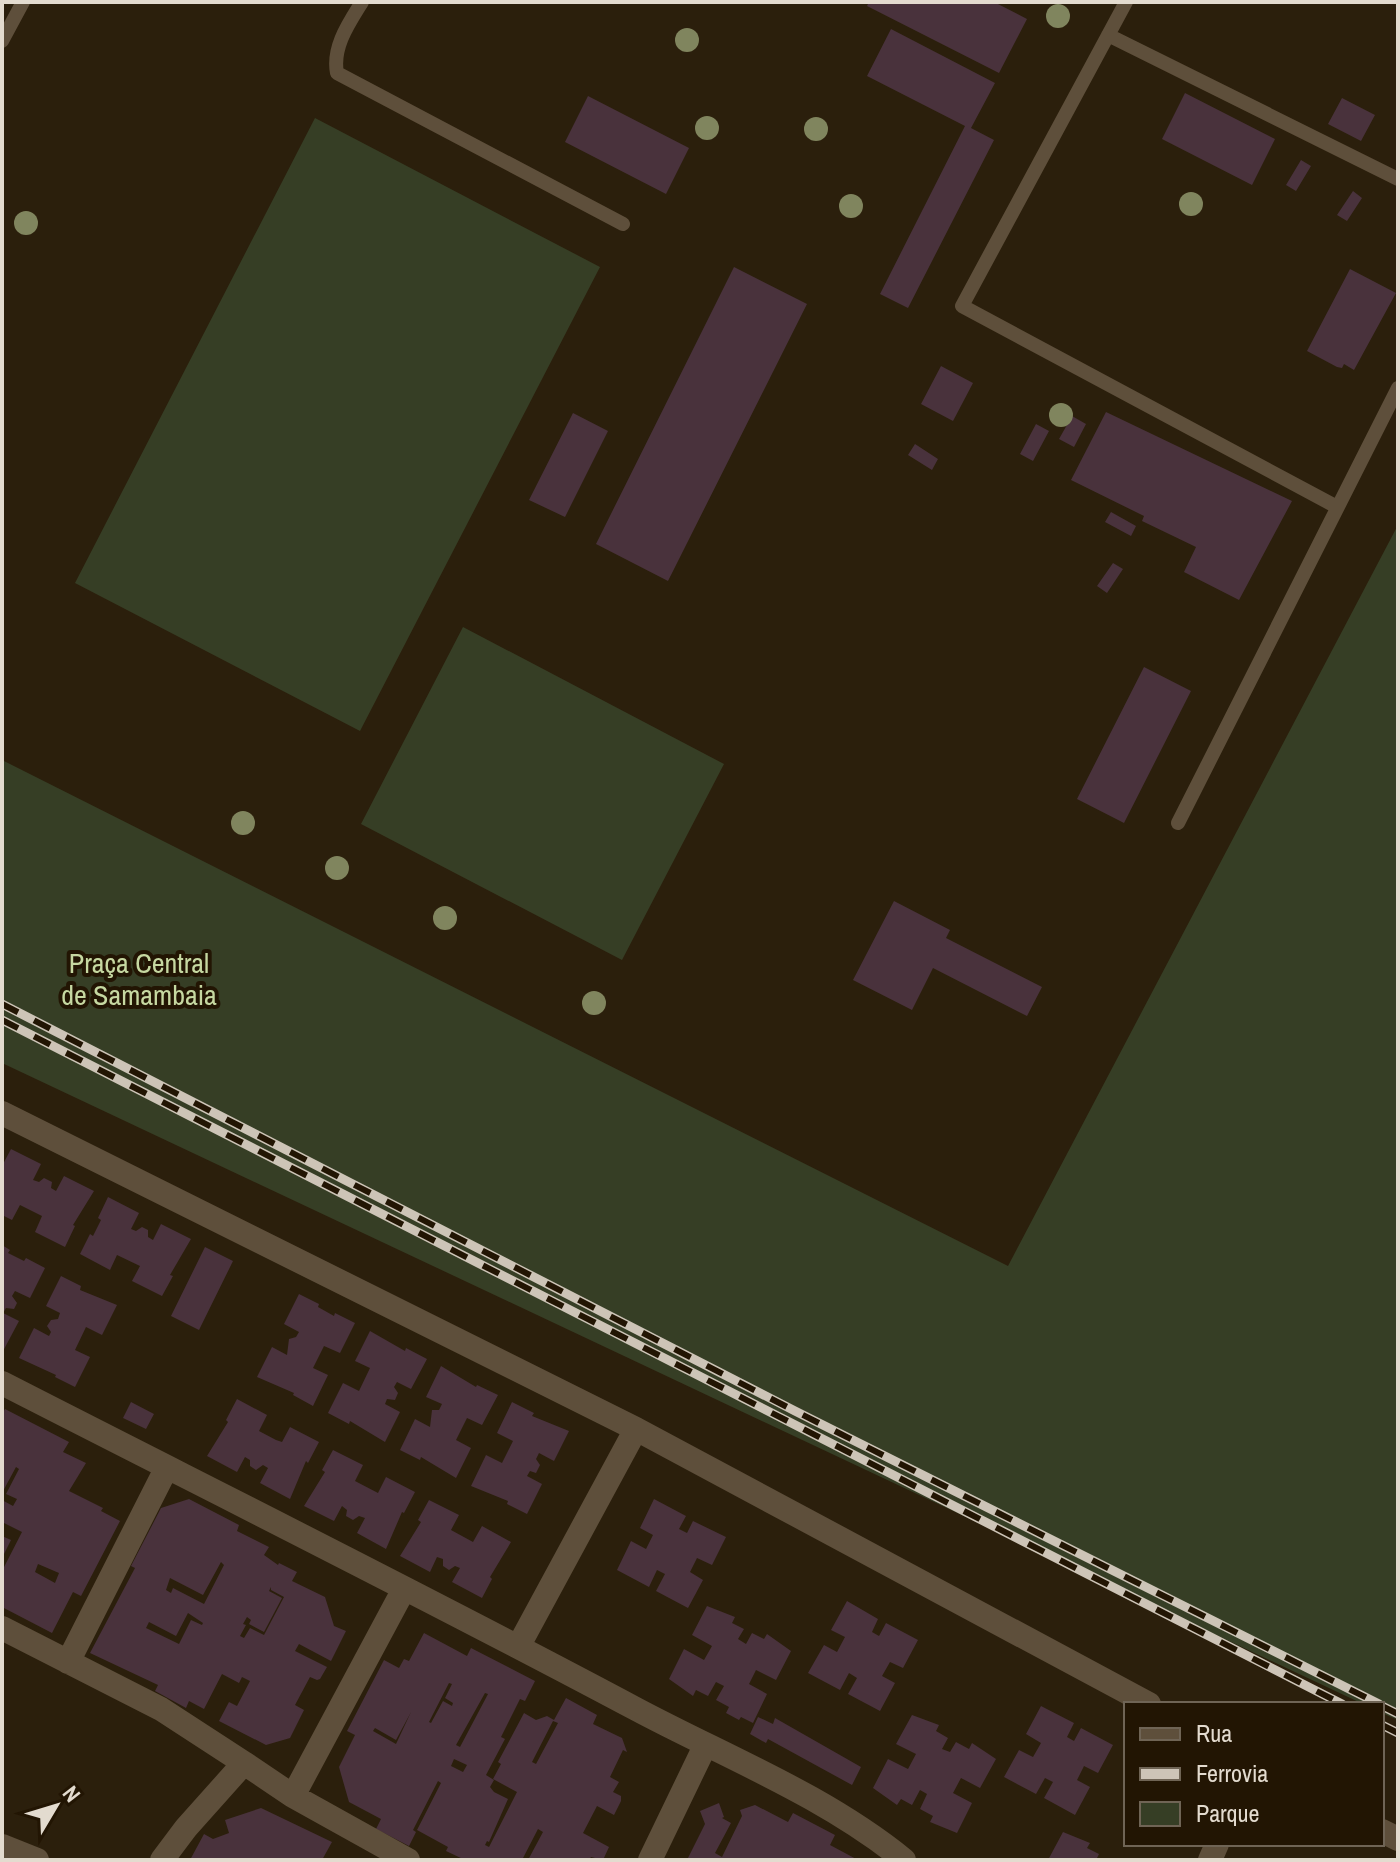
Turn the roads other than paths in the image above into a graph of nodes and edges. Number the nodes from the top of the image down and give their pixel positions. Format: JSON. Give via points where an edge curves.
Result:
{"nodes":[{"id":1,"x":23,"y":2,"type":"edge"},
{"id":2,"x":362,"y":2,"type":"edge"},
{"id":3,"x":1126,"y":2,"type":"edge"},
{"id":4,"x":1108,"y":35,"type":"junction"},
{"id":5,"x":2,"y":41,"type":"edge"},
{"id":6,"x":1398,"y":179,"type":"edge"},
{"id":7,"x":623,"y":224,"type":"dead end"},
{"id":8,"x":1398,"y":388,"type":"edge"},
{"id":9,"x":1337,"y":507,"type":"junction"},
{"id":10,"x":1178,"y":823,"type":"dead end"},
{"id":11,"x":2,"y":1113,"type":"edge"},
{"id":12,"x":2,"y":1383,"type":"edge"},
{"id":13,"x":636,"y":1429,"type":"junction"},
{"id":14,"x":167,"y":1467,"type":"junction"},
{"id":15,"x":404,"y":1589,"type":"junction"},
{"id":16,"x":2,"y":1628,"type":"edge"},
{"id":17,"x":518,"y":1647,"type":"junction"},
{"id":18,"x":68,"y":1662,"type":"junction"},
{"id":19,"x":1145,"y":1702,"type":"edge"},
{"id":20,"x":705,"y":1746,"type":"junction"},
{"id":21,"x":244,"y":1763,"type":"junction"},
{"id":22,"x":293,"y":1796,"type":"junction"},
{"id":23,"x":2,"y":1846,"type":"edge"},
{"id":24,"x":37,"y":1860,"type":"edge"},
{"id":25,"x":162,"y":1860,"type":"edge"},
{"id":26,"x":408,"y":1860,"type":"edge"},
{"id":27,"x":650,"y":1860,"type":"edge"},
{"id":28,"x":904,"y":1860,"type":"edge"}],
"edges":[{"from":1,"to":5,"type":"lane"},
{"from":2,"to":7,"type":"lane","via":[[340,42],[337,73]]},
{"from":3,"to":4,"type":"lane"},
{"from":4,"to":6,"type":"lane"},
{"from":4,"to":9,"type":"lane","via":[[962,306]]},
{"from":8,"to":9,"type":"lane"},
{"from":9,"to":10,"type":"lane"},
{"from":11,"to":13,"type":"street"},
{"from":12,"to":14,"type":"street"},
{"from":13,"to":17,"type":"street"},
{"from":13,"to":19,"type":"street"},
{"from":14,"to":15,"type":"street"},
{"from":14,"to":18,"type":"street"},
{"from":15,"to":17,"type":"street"},
{"from":15,"to":22,"type":"street"},
{"from":16,"to":18,"type":"street"},
{"from":17,"to":20,"type":"street"},
{"from":18,"to":21,"type":"street","via":[[161,1709]]},
{"from":20,"to":27,"type":"street"},
{"from":20,"to":28,"type":"street","via":[[831,1808]]},
{"from":21,"to":22,"type":"street"},
{"from":21,"to":25,"type":"street"},
{"from":22,"to":26,"type":"street"},
{"from":23,"to":24,"type":"street"}]}
